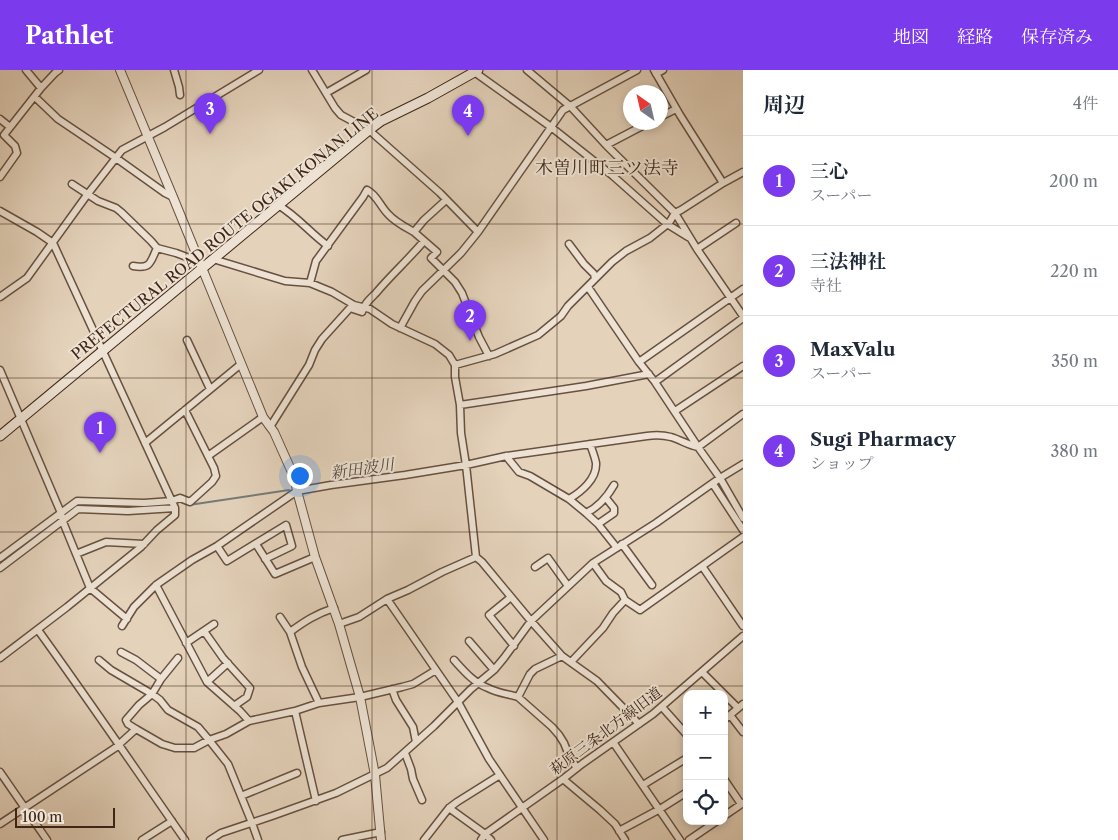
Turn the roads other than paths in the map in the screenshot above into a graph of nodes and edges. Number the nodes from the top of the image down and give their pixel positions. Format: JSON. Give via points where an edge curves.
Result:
{"nodes":[{"id":1,"x":26,"y":70,"type":"edge"},
{"id":2,"x":59,"y":70,"type":"edge"},
{"id":3,"x":120,"y":70,"type":"edge"},
{"id":4,"x":174,"y":70,"type":"edge"},
{"id":5,"x":259,"y":70,"type":"edge"},
{"id":6,"x":312,"y":70,"type":"edge"},
{"id":7,"x":366,"y":70,"type":"edge"},
{"id":8,"x":527,"y":70,"type":"edge"},
{"id":9,"x":637,"y":70,"type":"edge"},
{"id":10,"x":475,"y":71,"type":"edge"},
{"id":11,"x":657,"y":71,"type":"edge"},
{"id":12,"x":41,"y":88,"type":"junction"},
{"id":13,"x":326,"y":93,"type":"junction"},
{"id":14,"x":180,"y":95,"type":"dead end"},
{"id":15,"x":35,"y":97,"type":"junction"},
{"id":16,"x":571,"y":107,"type":"junction"},
{"id":17,"x":676,"y":109,"type":"junction"},
{"id":18,"x":668,"y":113,"type":"edge"},
{"id":19,"x":0,"y":118,"type":"edge"},
{"id":20,"x":10,"y":127,"type":"junction"},
{"id":21,"x":551,"y":127,"type":"junction"},
{"id":22,"x":369,"y":130,"type":"junction"},
{"id":23,"x":635,"y":130,"type":"edge"},
{"id":24,"x":148,"y":136,"type":"junction"},
{"id":25,"x":606,"y":145,"type":"junction"},
{"id":26,"x":116,"y":158,"type":"junction"},
{"id":27,"x":743,"y":172,"type":"edge"},
{"id":28,"x":0,"y":177,"type":"edge"},
{"id":29,"x":724,"y":182,"type":"junction"},
{"id":30,"x":72,"y":184,"type":"dead end"},
{"id":31,"x":87,"y":195,"type":"junction"},
{"id":32,"x":174,"y":197,"type":"junction"},
{"id":33,"x":446,"y":200,"type":"junction"},
{"id":34,"x":278,"y":205,"type":"junction"},
{"id":35,"x":0,"y":211,"type":"edge"},
{"id":36,"x":675,"y":213,"type":"junction"},
{"id":37,"x":736,"y":223,"type":"dead end"},
{"id":38,"x":667,"y":224,"type":"junction"},
{"id":39,"x":414,"y":232,"type":"junction"},
{"id":40,"x":478,"y":232,"type":"junction"},
{"id":41,"x":689,"y":237,"type":"junction"},
{"id":42,"x":424,"y":241,"type":"junction"},
{"id":43,"x":53,"y":243,"type":"junction"},
{"id":44,"x":569,"y":244,"type":"dead end"},
{"id":45,"x":328,"y":246,"type":"junction"},
{"id":46,"x":157,"y":248,"type":"junction"},
{"id":47,"x":697,"y":249,"type":"junction"},
{"id":48,"x":213,"y":259,"type":"junction"},
{"id":49,"x":201,"y":265,"type":"junction"},
{"id":50,"x":134,"y":266,"type":"dead end"},
{"id":51,"x":444,"y":271,"type":"junction"},
{"id":52,"x":595,"y":279,"type":"junction"},
{"id":53,"x":310,"y":283,"type":"junction"},
{"id":54,"x":588,"y":287,"type":"junction"},
{"id":55,"x":743,"y":289,"type":"edge"},
{"id":56,"x":0,"y":297,"type":"edge"},
{"id":57,"x":731,"y":298,"type":"junction"},
{"id":58,"x":363,"y":307,"type":"junction"},
{"id":59,"x":743,"y":317,"type":"edge"},
{"id":60,"x":400,"y":328,"type":"junction"},
{"id":61,"x":187,"y":340,"type":"dead end"},
{"id":62,"x":102,"y":351,"type":"junction"},
{"id":63,"x":490,"y":356,"type":"junction"},
{"id":64,"x":639,"y":362,"type":"junction"},
{"id":65,"x":241,"y":364,"type":"junction"},
{"id":66,"x":455,"y":365,"type":"junction"},
{"id":67,"x":743,"y":366,"type":"edge"},
{"id":68,"x":0,"y":370,"type":"edge"},
{"id":69,"x":649,"y":374,"type":"junction"},
{"id":70,"x":655,"y":382,"type":"junction"},
{"id":71,"x":210,"y":390,"type":"junction"},
{"id":72,"x":460,"y":405,"type":"junction"},
{"id":73,"x":185,"y":410,"type":"junction"},
{"id":74,"x":675,"y":411,"type":"junction"},
{"id":75,"x":743,"y":414,"type":"edge"},
{"id":76,"x":263,"y":417,"type":"junction"},
{"id":77,"x":20,"y":419,"type":"junction"},
{"id":78,"x":270,"y":427,"type":"junction"},
{"id":79,"x":0,"y":436,"type":"edge"},
{"id":80,"x":146,"y":443,"type":"junction"},
{"id":81,"x":590,"y":444,"type":"junction"},
{"id":82,"x":698,"y":447,"type":"junction"},
{"id":83,"x":208,"y":456,"type":"junction"},
{"id":84,"x":506,"y":456,"type":"junction"},
{"id":85,"x":743,"y":464,"type":"edge"},
{"id":86,"x":466,"y":465,"type":"junction"},
{"id":87,"x":720,"y":478,"type":"junction"},
{"id":88,"x":713,"y":484,"type":"junction"},
{"id":89,"x":614,"y":485,"type":"dead end"},
{"id":90,"x":297,"y":492,"type":"junction"},
{"id":91,"x":606,"y":498,"type":"junction"},
{"id":92,"x":569,"y":499,"type":"junction"},
{"id":93,"x":172,"y":501,"type":"junction"},
{"id":94,"x":175,"y":508,"type":"junction"},
{"id":95,"x":61,"y":513,"type":"junction"},
{"id":96,"x":586,"y":513,"type":"junction"},
{"id":97,"x":743,"y":516,"type":"edge"},
{"id":98,"x":62,"y":522,"type":"junction"},
{"id":99,"x":598,"y":524,"type":"junction"},
{"id":100,"x":743,"y":530,"type":"edge"},
{"id":101,"x":743,"y":537,"type":"edge"},
{"id":102,"x":144,"y":544,"type":"junction"},
{"id":103,"x":256,"y":544,"type":"junction"},
{"id":104,"x":217,"y":546,"type":"junction"},
{"id":105,"x":619,"y":546,"type":"junction"},
{"id":106,"x":76,"y":554,"type":"junction"},
{"id":107,"x":315,"y":557,"type":"junction"},
{"id":108,"x":476,"y":557,"type":"junction"},
{"id":109,"x":0,"y":558,"type":"edge"},
{"id":110,"x":265,"y":560,"type":"junction"},
{"id":111,"x":593,"y":564,"type":"junction"},
{"id":112,"x":702,"y":566,"type":"junction"},
{"id":113,"x":535,"y":567,"type":"dead end"},
{"id":114,"x":0,"y":568,"type":"edge"},
{"id":115,"x":156,"y":585,"type":"junction"},
{"id":116,"x":652,"y":585,"type":"dead end"},
{"id":117,"x":568,"y":586,"type":"junction"},
{"id":118,"x":90,"y":588,"type":"junction"},
{"id":119,"x":511,"y":597,"type":"junction"},
{"id":120,"x":387,"y":599,"type":"junction"},
{"id":121,"x":625,"y":600,"type":"junction"},
{"id":122,"x":334,"y":608,"type":"junction"},
{"id":123,"x":280,"y":617,"type":"dead end"},
{"id":124,"x":126,"y":619,"type":"junction"},
{"id":125,"x":531,"y":621,"type":"junction"},
{"id":126,"x":214,"y":624,"type":"dead end"},
{"id":127,"x":340,"y":624,"type":"junction"},
{"id":128,"x":122,"y":626,"type":"dead end"},
{"id":129,"x":743,"y":626,"type":"edge"},
{"id":130,"x":38,"y":630,"type":"junction"},
{"id":131,"x":204,"y":631,"type":"junction"},
{"id":132,"x":290,"y":632,"type":"junction"},
{"id":133,"x":743,"y":636,"type":"edge"},
{"id":134,"x":470,"y":641,"type":"dead end"},
{"id":135,"x":186,"y":643,"type":"junction"},
{"id":136,"x":514,"y":646,"type":"junction"},
{"id":137,"x":122,"y":652,"type":"dead end"},
{"id":138,"x":562,"y":656,"type":"junction"},
{"id":139,"x":0,"y":658,"type":"edge"},
{"id":140,"x":178,"y":658,"type":"dead end"},
{"id":141,"x":99,"y":660,"type":"dead end"},
{"id":142,"x":454,"y":660,"type":"dead end"},
{"id":143,"x":570,"y":662,"type":"junction"},
{"id":144,"x":228,"y":664,"type":"junction"},
{"id":145,"x":436,"y":670,"type":"junction"},
{"id":146,"x":494,"y":670,"type":"junction"},
{"id":147,"x":702,"y":672,"type":"junction"},
{"id":148,"x":161,"y":679,"type":"junction"},
{"id":149,"x":207,"y":682,"type":"junction"},
{"id":150,"x":478,"y":683,"type":"junction"},
{"id":151,"x":392,"y":689,"type":"junction"},
{"id":152,"x":720,"y":690,"type":"edge"},
{"id":153,"x":152,"y":694,"type":"junction"},
{"id":154,"x":360,"y":697,"type":"junction"},
{"id":155,"x":518,"y":697,"type":"junction"},
{"id":156,"x":728,"y":697,"type":"edge"},
{"id":157,"x":458,"y":702,"type":"junction"},
{"id":158,"x":318,"y":703,"type":"junction"},
{"id":159,"x":234,"y":706,"type":"junction"},
{"id":160,"x":740,"y":706,"type":"edge"},
{"id":161,"x":662,"y":707,"type":"junction"},
{"id":162,"x":295,"y":711,"type":"junction"},
{"id":163,"x":730,"y":715,"type":"joint"},
{"id":164,"x":249,"y":721,"type":"junction"},
{"id":165,"x":639,"y":724,"type":"junction"},
{"id":166,"x":136,"y":729,"type":"junction"},
{"id":167,"x":683,"y":731,"type":"edge"},
{"id":168,"x":743,"y":732,"type":"edge"},
{"id":169,"x":209,"y":740,"type":"junction"},
{"id":170,"x":416,"y":742,"type":"junction"},
{"id":171,"x":613,"y":742,"type":"junction"},
{"id":172,"x":119,"y":744,"type":"junction"},
{"id":173,"x":405,"y":753,"type":"junction"},
{"id":174,"x":683,"y":760,"type":"edge"},
{"id":175,"x":577,"y":768,"type":"junction"},
{"id":176,"x":0,"y":772,"type":"edge"},
{"id":177,"x":297,"y":773,"type":"dead end"},
{"id":178,"x":375,"y":774,"type":"junction"},
{"id":179,"x":500,"y":775,"type":"junction"},
{"id":180,"x":563,"y":779,"type":"junction"},
{"id":181,"x":643,"y":785,"type":"junction"},
{"id":182,"x":728,"y":785,"type":"edge"},
{"id":183,"x":683,"y":795,"type":"edge"},
{"id":184,"x":241,"y":796,"type":"junction"},
{"id":185,"x":422,"y":800,"type":"dead end"},
{"id":186,"x":316,"y":801,"type":"junction"},
{"id":187,"x":742,"y":804,"type":"edge"},
{"id":188,"x":24,"y":808,"type":"junction"},
{"id":189,"x":449,"y":808,"type":"junction"},
{"id":190,"x":522,"y":808,"type":"junction"},
{"id":191,"x":660,"y":809,"type":"junction"},
{"id":192,"x":728,"y":813,"type":"edge"},
{"id":193,"x":172,"y":821,"type":"junction"},
{"id":194,"x":252,"y":823,"type":"junction"},
{"id":195,"x":0,"y":824,"type":"edge"},
{"id":196,"x":711,"y":825,"type":"edge"},
{"id":197,"x":619,"y":831,"type":"junction"},
{"id":198,"x":381,"y":836,"type":"edge"},
{"id":199,"x":483,"y":837,"type":"edge"},
{"id":200,"x":47,"y":840,"type":"edge"},
{"id":201,"x":142,"y":840,"type":"edge"},
{"id":202,"x":186,"y":840,"type":"edge"},
{"id":203,"x":210,"y":840,"type":"edge"},
{"id":204,"x":258,"y":840,"type":"edge"},
{"id":205,"x":342,"y":840,"type":"edge"},
{"id":206,"x":424,"y":840,"type":"edge"},
{"id":207,"x":491,"y":840,"type":"edge"},
{"id":208,"x":544,"y":840,"type":"edge"},
{"id":209,"x":625,"y":840,"type":"edge"},
{"id":210,"x":680,"y":840,"type":"edge"},
{"id":211,"x":689,"y":840,"type":"edge"}],
"edges":[{"from":1,"to":12,"type":"street"},
{"from":2,"to":12,"type":"street"},
{"from":3,"to":24,"type":"street"},
{"from":4,"to":14,"type":"street"},
{"from":5,"to":24,"type":"street"},
{"from":6,"to":13,"type":"street"},
{"from":7,"to":13,"type":"street"},
{"from":8,"to":16,"type":"street"},
{"from":9,"to":16,"type":"street"},
{"from":10,"to":21,"type":"street"},
{"from":10,"to":22,"type":"main road","name":"PREFECTURAL ROAD ROUTE OGAKI KONAN LINE"},
{"from":11,"to":17,"type":"street"},
{"from":12,"to":15,"type":"street"},
{"from":13,"to":22,"type":"street","via":[[341,115]]},
{"from":15,"to":20,"type":"street"},
{"from":15,"to":26,"type":"street","via":[[58,119]]},
{"from":16,"to":21,"type":"street","via":[[563,110]]},
{"from":16,"to":25,"type":"street"},
{"from":17,"to":18,"type":"street"},
{"from":17,"to":29,"type":"street"},
{"from":19,"to":20,"type":"street"},
{"from":20,"to":28,"type":"street","via":[[4,135],[17,152]]},
{"from":21,"to":38,"type":"street"},
{"from":21,"to":40,"type":"street"},
{"from":22,"to":33,"type":"street"},
{"from":22,"to":34,"type":"main road","name":"PREFECTURAL ROAD ROUTE OGAKI KONAN LINE"},
{"from":23,"to":25,"type":"street"},
{"from":24,"to":26,"type":"street","via":[[122,150]]},
{"from":24,"to":32,"type":"street"},
{"from":25,"to":36,"type":"street"},
{"from":26,"to":31,"type":"street"},
{"from":26,"to":32,"type":"street"},
{"from":27,"to":29,"type":"street"},
{"from":29,"to":36,"type":"street"},
{"from":30,"to":31,"type":"street"},
{"from":31,"to":43,"type":"street"},
{"from":31,"to":46,"type":"street","via":[[116,208]]},
{"from":32,"to":49,"type":"street"},
{"from":33,"to":39,"type":"street"},
{"from":33,"to":40,"type":"street"},
{"from":34,"to":45,"type":"street"},
{"from":34,"to":48,"type":"main road","name":"PREFECTURAL ROAD ROUTE OGAKI KONAN LINE"},
{"from":35,"to":43,"type":"street"},
{"from":36,"to":38,"type":"street"},
{"from":36,"to":41,"type":"street"},
{"from":37,"to":47,"type":"street"},
{"from":38,"to":41,"type":"street"},
{"from":38,"to":52,"type":"street","via":[[626,251]]},
{"from":39,"to":42,"type":"street"},
{"from":39,"to":45,"type":"street","via":[[388,214],[373,193],[367,190]]},
{"from":40,"to":51,"type":"street"},
{"from":41,"to":47,"type":"street"},
{"from":42,"to":51,"type":"street","via":[[437,252],[431,258]]},
{"from":42,"to":58,"type":"street"},
{"from":43,"to":56,"type":"street","via":[[27,278]]},
{"from":43,"to":62,"type":"street"},
{"from":44,"to":52,"type":"street"},
{"from":45,"to":53,"type":"street","via":[[316,261]]},
{"from":46,"to":49,"type":"street"},
{"from":46,"to":50,"type":"street","via":[[148,266]]},
{"from":47,"to":57,"type":"street"},
{"from":48,"to":49,"type":"main road","name":"PREFECTURAL ROAD ROUTE OGAKI KONAN LINE"},
{"from":48,"to":53,"type":"street","via":[[285,281]]},
{"from":49,"to":62,"type":"main road","name":"PREFECTURAL ROAD ROUTE OGAKI KONAN LINE"},
{"from":49,"to":65,"type":"street"},
{"from":51,"to":60,"type":"street","via":[[422,291]]},
{"from":51,"to":63,"type":"street","via":[[462,294]]},
{"from":52,"to":54,"type":"street"},
{"from":53,"to":58,"type":"street"},
{"from":54,"to":63,"type":"street","via":[[538,335]]},
{"from":54,"to":64,"type":"street"},
{"from":55,"to":57,"type":"street"},
{"from":57,"to":59,"type":"street"},
{"from":57,"to":64,"type":"street"},
{"from":58,"to":60,"type":"street"},
{"from":58,"to":78,"type":"street","via":[[362,312],[350,308],[322,339]]},
{"from":59,"to":70,"type":"street"},
{"from":60,"to":66,"type":"street","via":[[435,344],[449,355]]},
{"from":61,"to":71,"type":"street"},
{"from":62,"to":77,"type":"main road","name":"PREFECTURAL ROAD ROUTE OGAKI KONAN LINE"},
{"from":62,"to":80,"type":"street"},
{"from":63,"to":66,"type":"street"},
{"from":64,"to":69,"type":"street"},
{"from":65,"to":71,"type":"street"},
{"from":65,"to":76,"type":"street"},
{"from":66,"to":72,"type":"street"},
{"from":67,"to":74,"type":"street"},
{"from":68,"to":77,"type":"street"},
{"from":69,"to":70,"type":"street"},
{"from":69,"to":72,"type":"street"},
{"from":70,"to":74,"type":"street"},
{"from":71,"to":73,"type":"street"},
{"from":72,"to":86,"type":"street"},
{"from":73,"to":80,"type":"street"},
{"from":73,"to":83,"type":"street"},
{"from":74,"to":82,"type":"street"},
{"from":75,"to":82,"type":"street"},
{"from":76,"to":78,"type":"street"},
{"from":76,"to":83,"type":"street"},
{"from":77,"to":79,"type":"main road","name":"PREFECTURAL ROAD ROUTE OGAKI KONAN LINE"},
{"from":77,"to":95,"type":"street"},
{"from":78,"to":90,"type":"street","via":[[295,479]]},
{"from":80,"to":93,"type":"street"},
{"from":81,"to":82,"type":"street","via":[[660,435]]},
{"from":81,"to":84,"type":"street"},
{"from":81,"to":92,"type":"street","via":[[596,470],[585,487]]},
{"from":82,"to":87,"type":"street"},
{"from":83,"to":93,"type":"street","via":[[216,476],[212,482],[190,502],[180,498]]},
{"from":84,"to":86,"type":"street"},
{"from":84,"to":92,"type":"street","via":[[519,472]]},
{"from":85,"to":87,"type":"street"},
{"from":86,"to":90,"type":"street"},
{"from":86,"to":108,"type":"street"},
{"from":87,"to":88,"type":"street"},
{"from":87,"to":97,"type":"street"},
{"from":88,"to":100,"type":"street"},
{"from":88,"to":105,"type":"street"},
{"from":89,"to":91,"type":"street"},
{"from":90,"to":104,"type":"street"},
{"from":90,"to":107,"type":"street"},
{"from":91,"to":96,"type":"street"},
{"from":91,"to":99,"type":"street","via":[[614,513]]},
{"from":92,"to":96,"type":"street"},
{"from":93,"to":94,"type":"street"},
{"from":93,"to":95,"type":"street","via":[[77,501]]},
{"from":94,"to":98,"type":"street","via":[[128,511],[78,509]]},
{"from":94,"to":102,"type":"street","via":[[176,514]]},
{"from":95,"to":98,"type":"street"},
{"from":95,"to":109,"type":"street"},
{"from":96,"to":99,"type":"street"},
{"from":98,"to":106,"type":"street"},
{"from":98,"to":114,"type":"street"},
{"from":99,"to":105,"type":"street"},
{"from":101,"to":112,"type":"street"},
{"from":102,"to":106,"type":"street","via":[[106,542]]},
{"from":102,"to":118,"type":"street"},
{"from":103,"to":104,"type":"street","via":[[227,561]]},
{"from":103,"to":110,"type":"street"},
{"from":103,"to":110,"type":"street","via":[[286,525],[292,546]]},
{"from":104,"to":115,"type":"street"},
{"from":105,"to":111,"type":"street"},
{"from":105,"to":116,"type":"street"},
{"from":106,"to":118,"type":"street"},
{"from":107,"to":110,"type":"street","via":[[275,574]]},
{"from":107,"to":122,"type":"street"},
{"from":108,"to":119,"type":"street"},
{"from":108,"to":120,"type":"street"},
{"from":111,"to":117,"type":"street"},
{"from":111,"to":121,"type":"street"},
{"from":112,"to":121,"type":"street","via":[[640,610]]},
{"from":112,"to":129,"type":"street"},
{"from":113,"to":117,"type":"street","via":[[548,558]]},
{"from":115,"to":124,"type":"street"},
{"from":115,"to":135,"type":"street"},
{"from":117,"to":125,"type":"street"},
{"from":118,"to":124,"type":"street"},
{"from":118,"to":130,"type":"street"},
{"from":119,"to":125,"type":"street"},
{"from":119,"to":136,"type":"street","via":[[489,615]]},
{"from":120,"to":127,"type":"street","via":[[359,617]]},
{"from":120,"to":145,"type":"street"},
{"from":121,"to":143,"type":"street"},
{"from":122,"to":127,"type":"street"},
{"from":122,"to":132,"type":"street","via":[[306,620]]},
{"from":123,"to":132,"type":"street"},
{"from":124,"to":128,"type":"street"},
{"from":125,"to":136,"type":"street"},
{"from":125,"to":138,"type":"street"},
{"from":126,"to":131,"type":"street"},
{"from":127,"to":154,"type":"street"},
{"from":130,"to":139,"type":"street"},
{"from":130,"to":172,"type":"street"},
{"from":131,"to":135,"type":"street"},
{"from":131,"to":144,"type":"street"},
{"from":132,"to":158,"type":"street"},
{"from":133,"to":147,"type":"street","name":"萩原三条北方線旧道"},
{"from":134,"to":146,"type":"street"},
{"from":135,"to":149,"type":"street"},
{"from":136,"to":146,"type":"street"},
{"from":137,"to":148,"type":"street"},
{"from":138,"to":143,"type":"street"},
{"from":138,"to":155,"type":"street","via":[[535,669]]},
{"from":140,"to":148,"type":"street"},
{"from":141,"to":153,"type":"street"},
{"from":142,"to":150,"type":"street"},
{"from":143,"to":165,"type":"street","via":[[597,681]]},
{"from":144,"to":149,"type":"street"},
{"from":144,"to":159,"type":"street","via":[[250,688],[247,697]]},
{"from":145,"to":151,"type":"street","via":[[413,684]]},
{"from":145,"to":157,"type":"street"},
{"from":146,"to":150,"type":"street"},
{"from":147,"to":152,"type":"street"},
{"from":147,"to":161,"type":"street","name":"萩原三条北方線旧道"},
{"from":148,"to":153,"type":"street"},
{"from":149,"to":159,"type":"street"},
{"from":150,"to":155,"type":"street"},
{"from":150,"to":157,"type":"street"},
{"from":151,"to":154,"type":"street"},
{"from":151,"to":170,"type":"street","via":[[413,727]]},
{"from":153,"to":166,"type":"street","via":[[126,720]]},
{"from":153,"to":169,"type":"street","via":[[168,710],[198,727]]},
{"from":154,"to":158,"type":"street"},
{"from":154,"to":178,"type":"street"},
{"from":155,"to":175,"type":"street","via":[[559,735]]},
{"from":156,"to":160,"type":"street"},
{"from":157,"to":170,"type":"street"},
{"from":157,"to":179,"type":"street"},
{"from":158,"to":162,"type":"street"},
{"from":159,"to":164,"type":"street"},
{"from":160,"to":163,"type":"street"},
{"from":161,"to":165,"type":"street","name":"萩原三条北方線旧道"},
{"from":161,"to":167,"type":"street"},
{"from":162,"to":164,"type":"street"},
{"from":162,"to":186,"type":"street"},
{"from":163,"to":168,"type":"street"},
{"from":164,"to":169,"type":"street"},
{"from":165,"to":171,"type":"street","name":"萩原三条北方線旧道"},
{"from":166,"to":169,"type":"street","via":[[175,748],[194,748]]},
{"from":166,"to":172,"type":"street"},
{"from":169,"to":184,"type":"street","via":[[228,764]]},
{"from":170,"to":173,"type":"street"},
{"from":171,"to":175,"type":"street","name":"萩原三条北方線旧道"},
{"from":171,"to":181,"type":"street"},
{"from":172,"to":188,"type":"street"},
{"from":172,"to":193,"type":"street"},
{"from":173,"to":178,"type":"street"},
{"from":173,"to":185,"type":"street"},
{"from":174,"to":181,"type":"street"},
{"from":175,"to":180,"type":"street","name":"萩原三条北方線旧道"},
{"from":176,"to":188,"type":"street"},
{"from":177,"to":184,"type":"street"},
{"from":178,"to":186,"type":"street"},
{"from":178,"to":198,"type":"street"},
{"from":179,"to":189,"type":"street"},
{"from":179,"to":190,"type":"street"},
{"from":180,"to":190,"type":"street","name":"萩原三条北方線旧道"},
{"from":180,"to":197,"type":"street"},
{"from":181,"to":191,"type":"street"},
{"from":182,"to":187,"type":"street"},
{"from":183,"to":191,"type":"street"},
{"from":184,"to":194,"type":"street"},
{"from":186,"to":194,"type":"street"},
{"from":187,"to":192,"type":"street"},
{"from":188,"to":195,"type":"street"},
{"from":188,"to":200,"type":"street"},
{"from":189,"to":199,"type":"street"},
{"from":189,"to":206,"type":"street"},
{"from":190,"to":199,"type":"street","name":"萩原三条北方線旧道"},
{"from":190,"to":208,"type":"street"},
{"from":191,"to":197,"type":"street"},
{"from":191,"to":210,"type":"street"},
{"from":193,"to":201,"type":"street"},
{"from":193,"to":202,"type":"street"},
{"from":194,"to":203,"type":"street"},
{"from":194,"to":204,"type":"street"},
{"from":196,"to":211,"type":"street"},
{"from":197,"to":209,"type":"street"},
{"from":198,"to":205,"type":"street"},
{"from":199,"to":207,"type":"street"}]}
